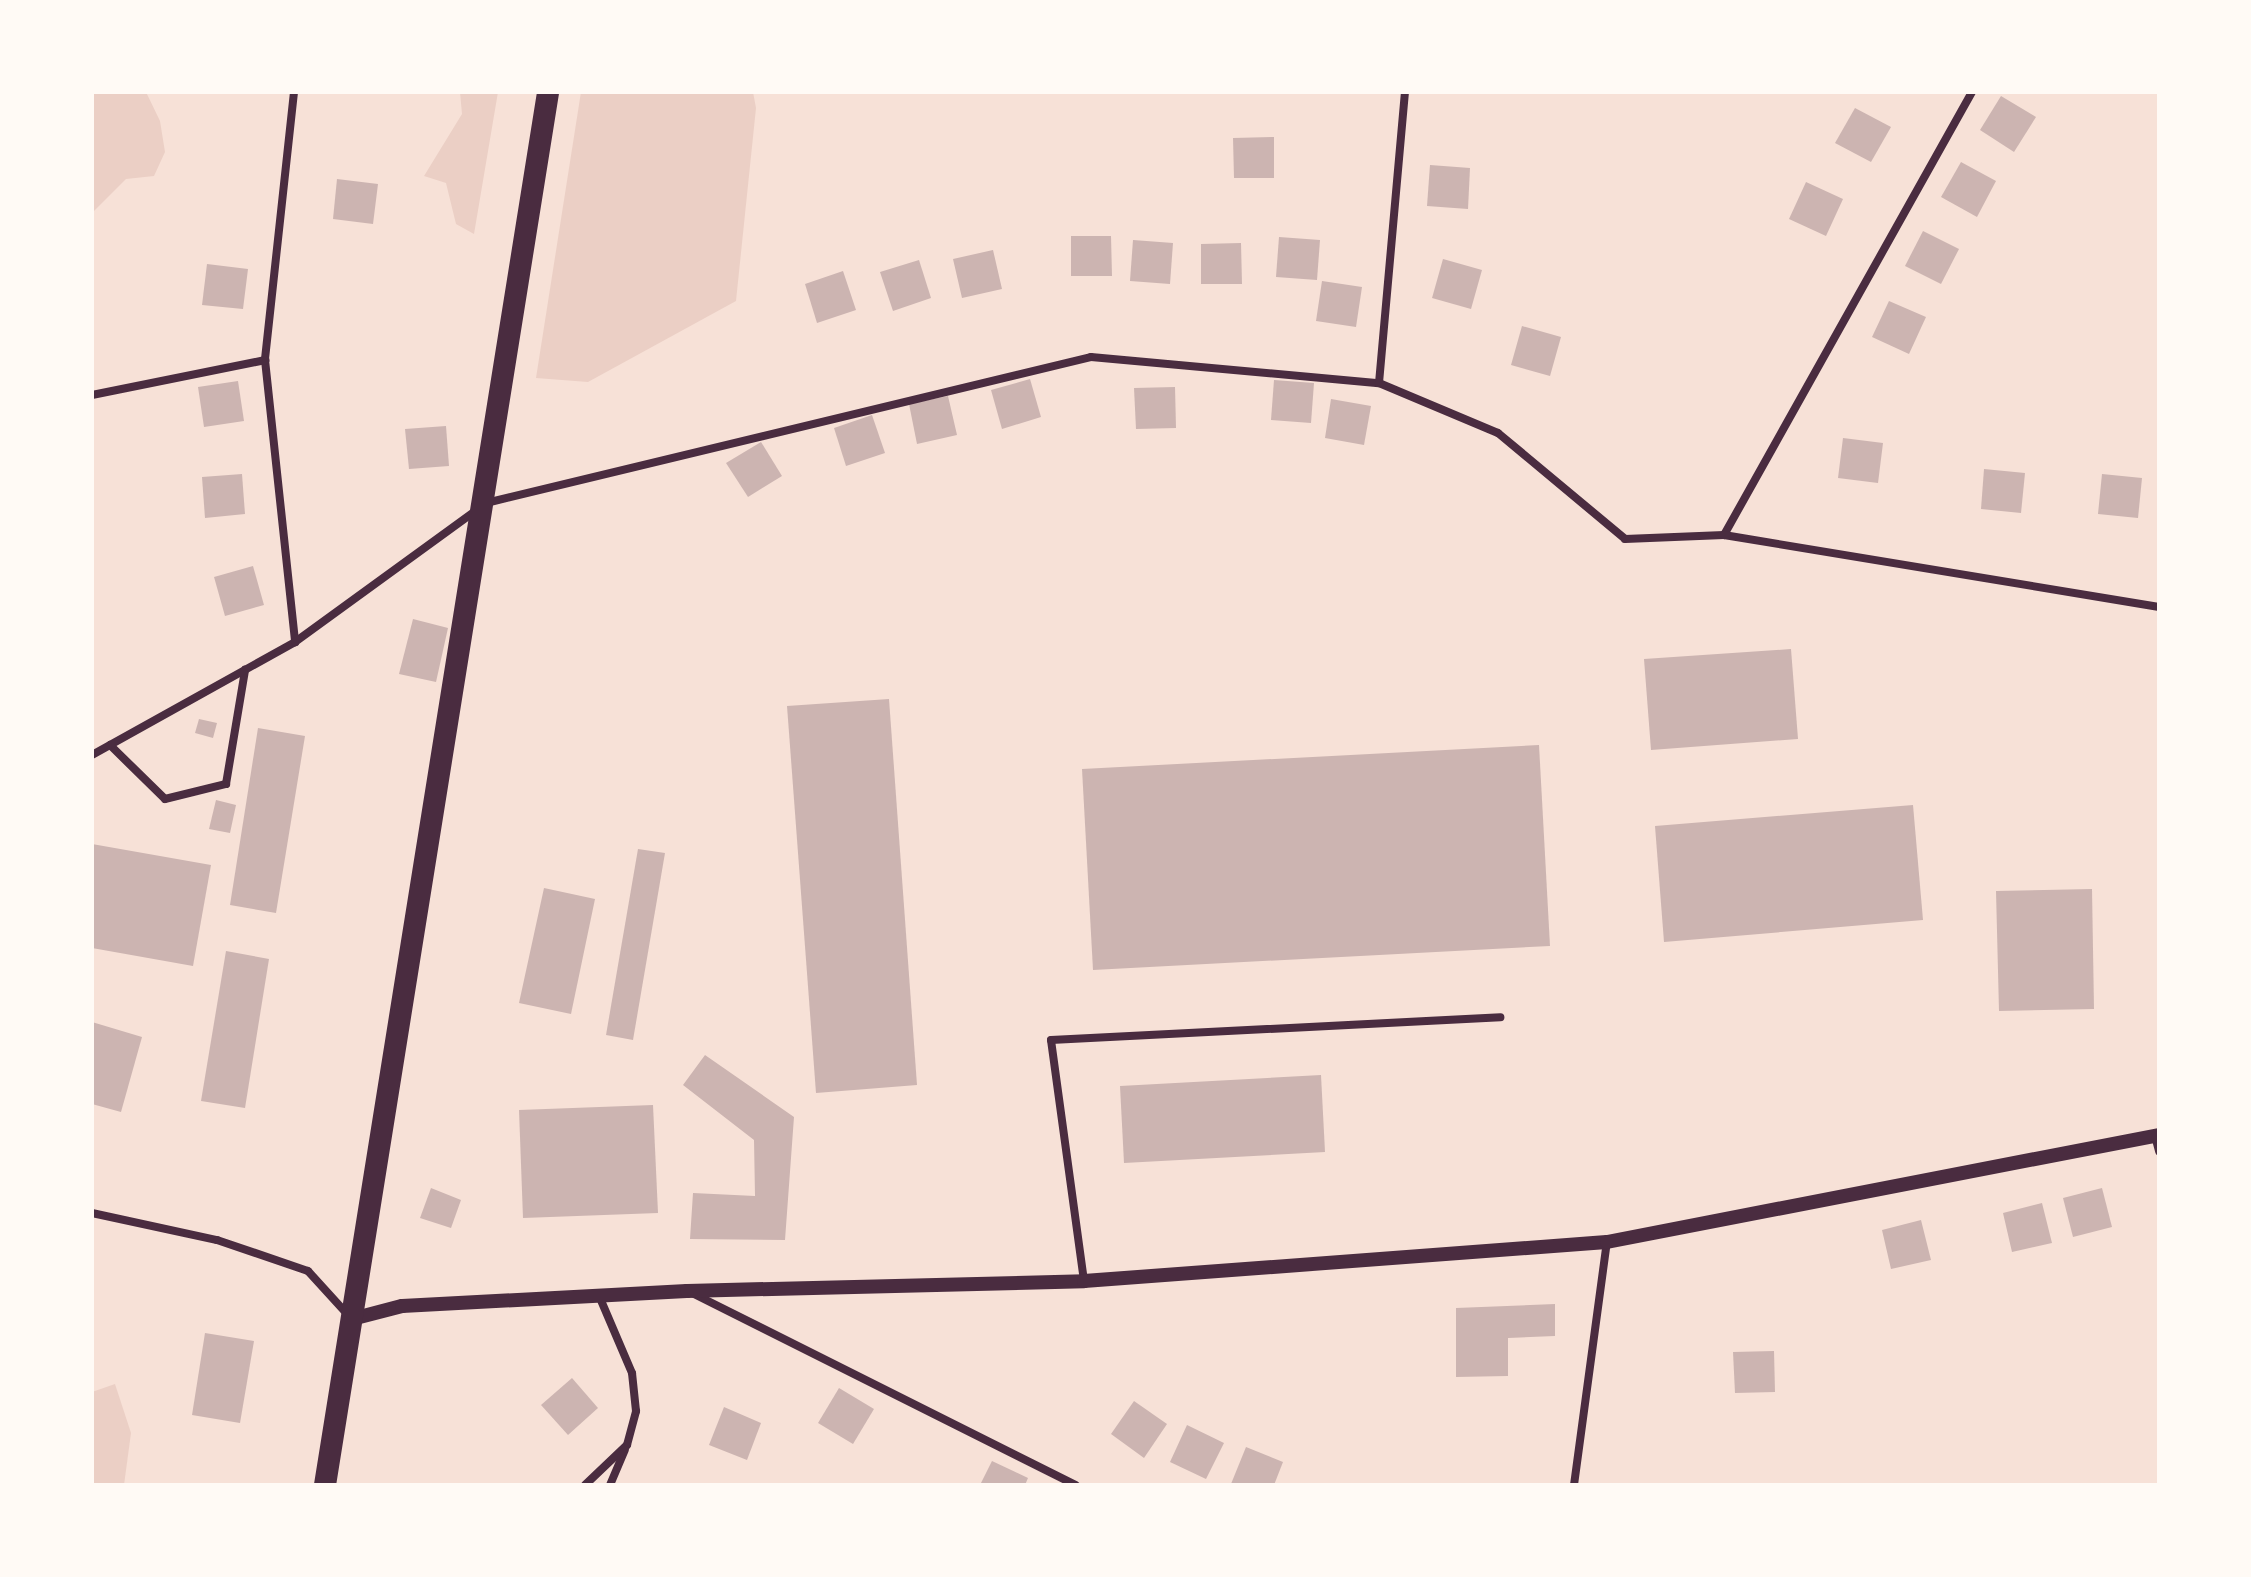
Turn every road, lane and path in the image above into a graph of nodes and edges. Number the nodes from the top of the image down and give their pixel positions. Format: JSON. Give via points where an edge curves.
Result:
{"nodes":[{"id":1,"x":294,"y":92,"type":"edge"},
{"id":2,"x":548,"y":92,"type":"edge"},
{"id":3,"x":1405,"y":92,"type":"edge"},
{"id":4,"x":1972,"y":92,"type":"edge"},
{"id":5,"x":265,"y":360,"type":"junction"},
{"id":6,"x":1379,"y":383,"type":"junction"},
{"id":7,"x":92,"y":395,"type":"edge"},
{"id":8,"x":486,"y":503,"type":"junction"},
{"id":9,"x":1724,"y":535,"type":"junction"},
{"id":10,"x":2159,"y":607,"type":"edge"},
{"id":11,"x":295,"y":642,"type":"junction"},
{"id":12,"x":245,"y":670,"type":"junction"},
{"id":13,"x":110,"y":745,"type":"junction"},
{"id":14,"x":92,"y":755,"type":"edge"},
{"id":15,"x":1500,"y":1017,"type":"dead end"},
{"id":16,"x":2158,"y":1140,"type":"edge"},
{"id":17,"x":92,"y":1213,"type":"edge"},
{"id":18,"x":1607,"y":1242,"type":"junction"},
{"id":19,"x":1084,"y":1281,"type":"junction"},
{"id":20,"x":687,"y":1291,"type":"junction"},
{"id":21,"x":600,"y":1298,"type":"junction"},
{"id":22,"x":352,"y":1319,"type":"junction"},
{"id":23,"x":627,"y":1445,"type":"junction"},
{"id":24,"x":325,"y":1485,"type":"edge"},
{"id":25,"x":585,"y":1485,"type":"edge"},
{"id":26,"x":610,"y":1485,"type":"edge"},
{"id":27,"x":1076,"y":1485,"type":"edge"},
{"id":28,"x":1574,"y":1485,"type":"edge"}],
"edges":[{"from":1,"to":5,"type":"street"},
{"from":2,"to":8,"type":"highway"},
{"from":3,"to":6,"type":"street"},
{"from":4,"to":9,"type":"street"},
{"from":5,"to":7,"type":"street"},
{"from":5,"to":11,"type":"street"},
{"from":6,"to":8,"type":"street","via":[[1091,357]]},
{"from":6,"to":9,"type":"street","via":[[1498,433],[1625,539]]},
{"from":8,"to":11,"type":"street"},
{"from":8,"to":22,"type":"highway"},
{"from":9,"to":10,"type":"street"},
{"from":11,"to":12,"type":"street"},
{"from":12,"to":13,"type":"street"},
{"from":12,"to":13,"type":"street","via":[[226,784],[165,799]]},
{"from":13,"to":14,"type":"street"},
{"from":15,"to":19,"type":"street","via":[[1051,1040]]},
{"from":16,"to":18,"type":"street"},
{"from":17,"to":22,"type":"street","via":[[217,1240],[308,1271]]},
{"from":18,"to":19,"type":"street"},
{"from":18,"to":28,"type":"street"},
{"from":19,"to":20,"type":"street"},
{"from":20,"to":21,"type":"street"},
{"from":20,"to":27,"type":"street"},
{"from":21,"to":22,"type":"street","via":[[402,1306]]},
{"from":21,"to":23,"type":"street","via":[[632,1373],[636,1411]]},
{"from":22,"to":24,"type":"highway"},
{"from":23,"to":25,"type":"street"},
{"from":23,"to":26,"type":"street"}]}
